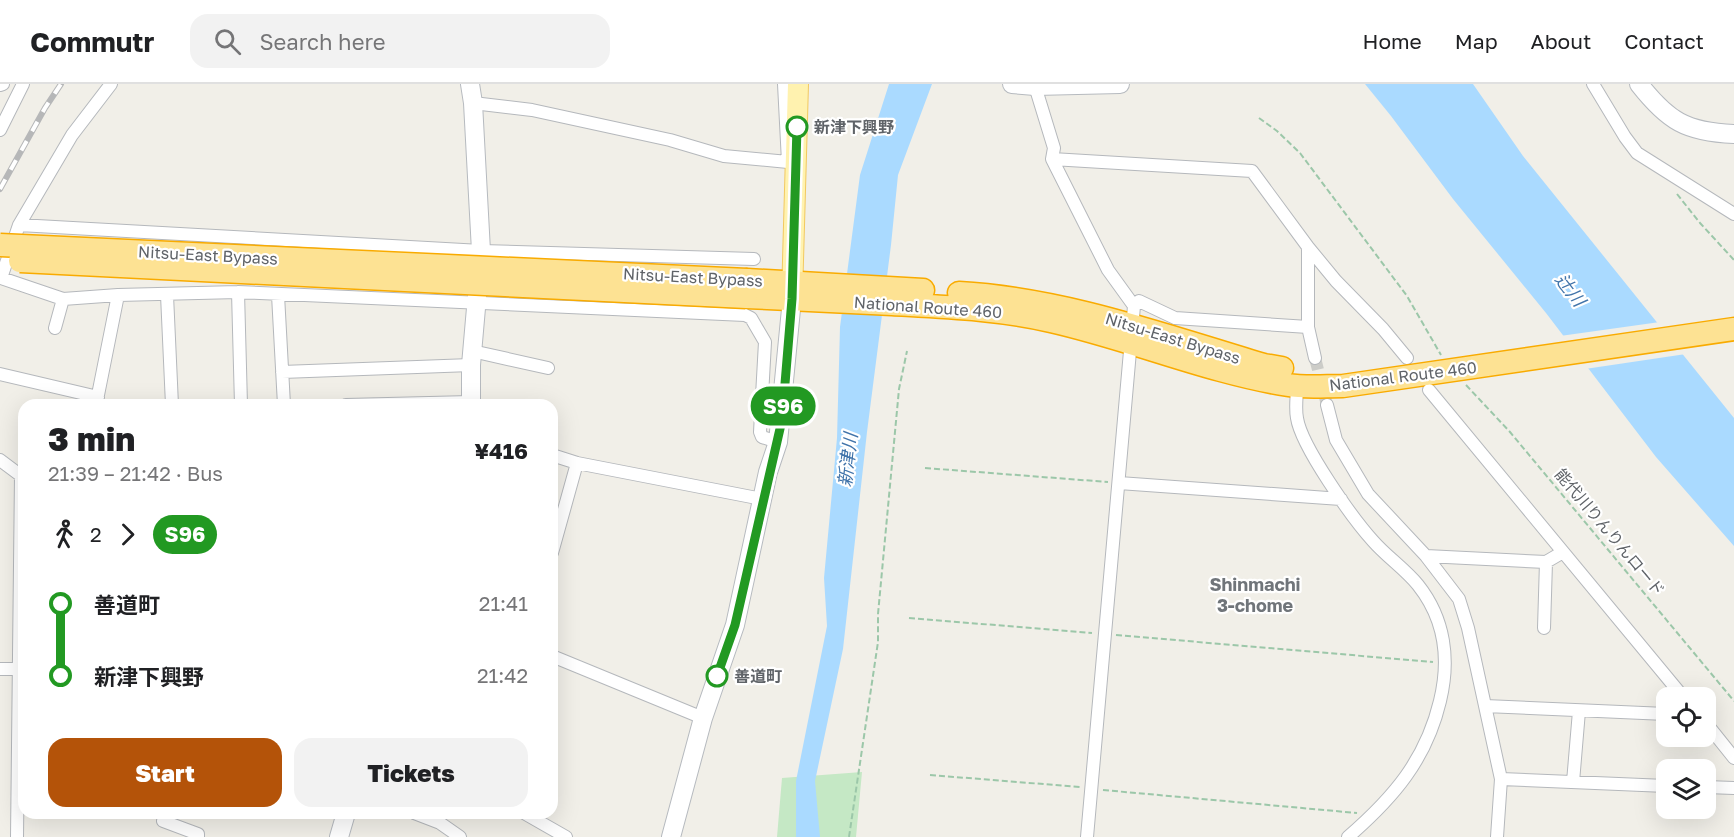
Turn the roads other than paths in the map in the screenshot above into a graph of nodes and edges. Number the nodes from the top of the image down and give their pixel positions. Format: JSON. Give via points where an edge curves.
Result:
{"nodes":[{"id":1,"x":24,"y":84,"type":"edge"},
{"id":2,"x":111,"y":84,"type":"edge"},
{"id":3,"x":470,"y":84,"type":"edge"},
{"id":4,"x":784,"y":84,"type":"edge"},
{"id":5,"x":798,"y":84,"type":"edge"},
{"id":6,"x":1012,"y":84,"type":"edge"},
{"id":7,"x":1120,"y":84,"type":"edge"},
{"id":8,"x":1593,"y":84,"type":"edge"},
{"id":9,"x":1639,"y":84,"type":"edge"},
{"id":10,"x":1035,"y":86,"type":"junction"},
{"id":11,"x":473,"y":103,"type":"junction"},
{"id":12,"x":0,"y":130,"type":"edge"},
{"id":13,"x":1734,"y":134,"type":"edge"},
{"id":14,"x":1052,"y":159,"type":"junction"},
{"id":15,"x":1734,"y":214,"type":"edge"},
{"id":16,"x":18,"y":225,"type":"junction"},
{"id":17,"x":0,"y":245,"type":"edge"},
{"id":18,"x":1308,"y":247,"type":"junction"},
{"id":19,"x":481,"y":251,"type":"junction"},
{"id":20,"x":0,"y":260,"type":"edge"},
{"id":21,"x":0,"y":278,"type":"edge"},
{"id":22,"x":749,"y":279,"type":"junction"},
{"id":23,"x":792,"y":290,"type":"junction"},
{"id":24,"x":238,"y":292,"type":"junction"},
{"id":25,"x":167,"y":294,"type":"junction"},
{"id":26,"x":278,"y":294,"type":"junction"},
{"id":27,"x":118,"y":295,"type":"junction"},
{"id":28,"x":63,"y":299,"type":"junction"},
{"id":29,"x":477,"y":303,"type":"junction"},
{"id":30,"x":1133,"y":324,"type":"junction"},
{"id":31,"x":1308,"y":327,"type":"junction"},
{"id":32,"x":55,"y":328,"type":"dead end"},
{"id":33,"x":1734,"y":329,"type":"edge"},
{"id":34,"x":471,"y":358,"type":"junction"},
{"id":35,"x":1315,"y":358,"type":"tunnel mouth"},
{"id":36,"x":1407,"y":358,"type":"dead end"},
{"id":37,"x":548,"y":368,"type":"dead end"},
{"id":38,"x":282,"y":372,"type":"junction"},
{"id":39,"x":0,"y":374,"type":"edge"},
{"id":40,"x":1376,"y":381,"type":"junction"},
{"id":41,"x":1297,"y":386,"type":"junction"},
{"id":42,"x":1429,"y":390,"type":"dead end"},
{"id":43,"x":90,"y":399,"type":"edge"},
{"id":44,"x":97,"y":399,"type":"edge"},
{"id":45,"x":172,"y":399,"type":"edge"},
{"id":46,"x":241,"y":399,"type":"edge"},
{"id":47,"x":284,"y":399,"type":"edge"},
{"id":48,"x":471,"y":399,"type":"edge"},
{"id":49,"x":1327,"y":405,"type":"tunnel mouth"},
{"id":50,"x":778,"y":442,"type":"junction"},
{"id":51,"x":558,"y":457,"type":"edge"},
{"id":52,"x":0,"y":460,"type":"edge"},
{"id":53,"x":577,"y":463,"type":"junction"},
{"id":54,"x":18,"y":474,"type":"edge"},
{"id":55,"x":1119,"y":483,"type":"junction"},
{"id":56,"x":762,"y":499,"type":"junction"},
{"id":57,"x":1341,"y":499,"type":"junction"},
{"id":58,"x":558,"y":531,"type":"edge"},
{"id":59,"x":1563,"y":552,"type":"junction"},
{"id":60,"x":1426,"y":556,"type":"junction"},
{"id":61,"x":1546,"y":561,"type":"junction"},
{"id":62,"x":1544,"y":628,"type":"dead end"},
{"id":63,"x":558,"y":658,"type":"edge"},
{"id":64,"x":0,"y":669,"type":"edge"},
{"id":65,"x":18,"y":669,"type":"edge"},
{"id":66,"x":1675,"y":687,"type":"edge"},
{"id":67,"x":1485,"y":706,"type":"junction"},
{"id":68,"x":1579,"y":711,"type":"junction"},
{"id":69,"x":1656,"y":714,"type":"edge"},
{"id":70,"x":703,"y":718,"type":"junction"},
{"id":71,"x":1716,"y":736,"type":"edge"},
{"id":72,"x":1734,"y":758,"type":"edge"},
{"id":73,"x":1501,"y":779,"type":"junction"},
{"id":74,"x":1573,"y":782,"type":"junction"},
{"id":75,"x":1656,"y":786,"type":"edge"},
{"id":76,"x":1716,"y":787,"type":"edge"},
{"id":77,"x":1734,"y":788,"type":"edge"},
{"id":78,"x":18,"y":819,"type":"edge"},
{"id":79,"x":344,"y":819,"type":"edge"},
{"id":80,"x":430,"y":819,"type":"edge"},
{"id":81,"x":534,"y":819,"type":"edge"},
{"id":82,"x":163,"y":821,"type":"dead end"},
{"id":83,"x":17,"y":837,"type":"edge"},
{"id":84,"x":198,"y":837,"type":"edge"},
{"id":85,"x":339,"y":837,"type":"edge"},
{"id":86,"x":460,"y":837,"type":"edge"},
{"id":87,"x":566,"y":837,"type":"edge"},
{"id":88,"x":671,"y":837,"type":"edge"},
{"id":89,"x":1087,"y":837,"type":"edge"},
{"id":90,"x":1348,"y":837,"type":"edge"},
{"id":91,"x":1497,"y":837,"type":"edge"}],
"edges":[{"from":1,"to":12,"type":"street"},
{"from":2,"to":16,"type":"street","via":[[72,135]]},
{"from":3,"to":11,"type":"street"},
{"from":4,"to":11,"type":"street","via":[[788,162],[723,156],[670,140],[532,110]]},
{"from":5,"to":23,"type":"main road"},
{"from":6,"to":10,"type":"street"},
{"from":7,"to":10,"type":"street"},
{"from":8,"to":15,"type":"street","via":[[1637,153]]},
{"from":9,"to":13,"type":"street","via":[[1673,120],[1713,134]]},
{"from":10,"to":14,"type":"street","via":[[1054,148]]},
{"from":11,"to":19,"type":"street"},
{"from":14,"to":18,"type":"street","via":[[1252,171]]},
{"from":14,"to":30,"type":"street"},
{"from":16,"to":19,"type":"street"},
{"from":16,"to":21,"type":"street"},
{"from":17,"to":22,"type":"highway","name":"Nitsu-East Bypass","bridge":true},
{"from":18,"to":31,"type":"street"},
{"from":18,"to":36,"type":"street"},
{"from":19,"to":22,"type":"street"},
{"from":19,"to":29,"type":"street"},
{"from":20,"to":22,"type":"highway","name":"Nitsu-East Bypass","bridge":true},
{"from":21,"to":28,"type":"street"},
{"from":22,"to":23,"type":"highway","name":"Nitsu-East Bypass"},
{"from":23,"to":30,"type":"highway","name":"National Route 460","via":[[909,297],[1016,314]]},
{"from":23,"to":50,"type":"street"},
{"from":24,"to":25,"type":"street"},
{"from":24,"to":26,"type":"street"},
{"from":24,"to":46,"type":"street"},
{"from":25,"to":27,"type":"street"},
{"from":25,"to":45,"type":"street"},
{"from":26,"to":29,"type":"street"},
{"from":26,"to":38,"type":"street"},
{"from":27,"to":28,"type":"street"},
{"from":27,"to":44,"type":"street"},
{"from":28,"to":32,"type":"street"},
{"from":29,"to":34,"type":"street"},
{"from":29,"to":50,"type":"street","via":[[745,315],[751,318],[765,342],[760,432],[762,437]]},
{"from":30,"to":31,"type":"street","via":[[1139,301],[1175,318]]},
{"from":30,"to":40,"type":"highway","name":"Nitsu-East Bypass","via":[[1264,365]]},
{"from":30,"to":41,"type":"highway","name":"National Route 460","via":[[1223,371]]},
{"from":30,"to":55,"type":"street"},
{"from":31,"to":35,"type":"street"},
{"from":33,"to":40,"type":"highway","name":"National Route 460","via":[[1462,374]]},
{"from":34,"to":37,"type":"street"},
{"from":34,"to":38,"type":"street"},
{"from":34,"to":48,"type":"street"},
{"from":38,"to":47,"type":"street"},
{"from":39,"to":43,"type":"street"},
{"from":40,"to":41,"type":"highway","name":"National Route 460"},
{"from":41,"to":57,"type":"street","via":[[1297,418],[1305,441]]},
{"from":42,"to":59,"type":"street"},
{"from":49,"to":60,"type":"street","via":[[1336,440],[1368,494]]},
{"from":50,"to":56,"type":"street"},
{"from":51,"to":53,"type":"street"},
{"from":52,"to":54,"type":"street"},
{"from":53,"to":56,"type":"street"},
{"from":53,"to":58,"type":"street"},
{"from":55,"to":57,"type":"street"},
{"from":55,"to":89,"type":"street"},
{"from":56,"to":70,"type":"street","via":[[735,625]]},
{"from":57,"to":90,"type":"street","via":[[1372,541],[1418,585],[1439,620],[1446,663],[1437,714],[1426,743],[1397,790]]},
{"from":59,"to":61,"type":"street"},
{"from":59,"to":66,"type":"street"},
{"from":60,"to":61,"type":"street"},
{"from":60,"to":67,"type":"street","via":[[1459,599]]},
{"from":61,"to":62,"type":"street"},
{"from":63,"to":70,"type":"street"},
{"from":64,"to":65,"type":"street"},
{"from":67,"to":68,"type":"street"},
{"from":67,"to":73,"type":"street"},
{"from":68,"to":69,"type":"street"},
{"from":68,"to":74,"type":"street"},
{"from":70,"to":88,"type":"street"},
{"from":71,"to":72,"type":"street"},
{"from":73,"to":74,"type":"street"},
{"from":73,"to":91,"type":"street"},
{"from":74,"to":75,"type":"street"},
{"from":76,"to":77,"type":"street"},
{"from":78,"to":83,"type":"street"},
{"from":79,"to":85,"type":"street"},
{"from":80,"to":86,"type":"street"},
{"from":81,"to":87,"type":"street"},
{"from":82,"to":84,"type":"street"}]}
